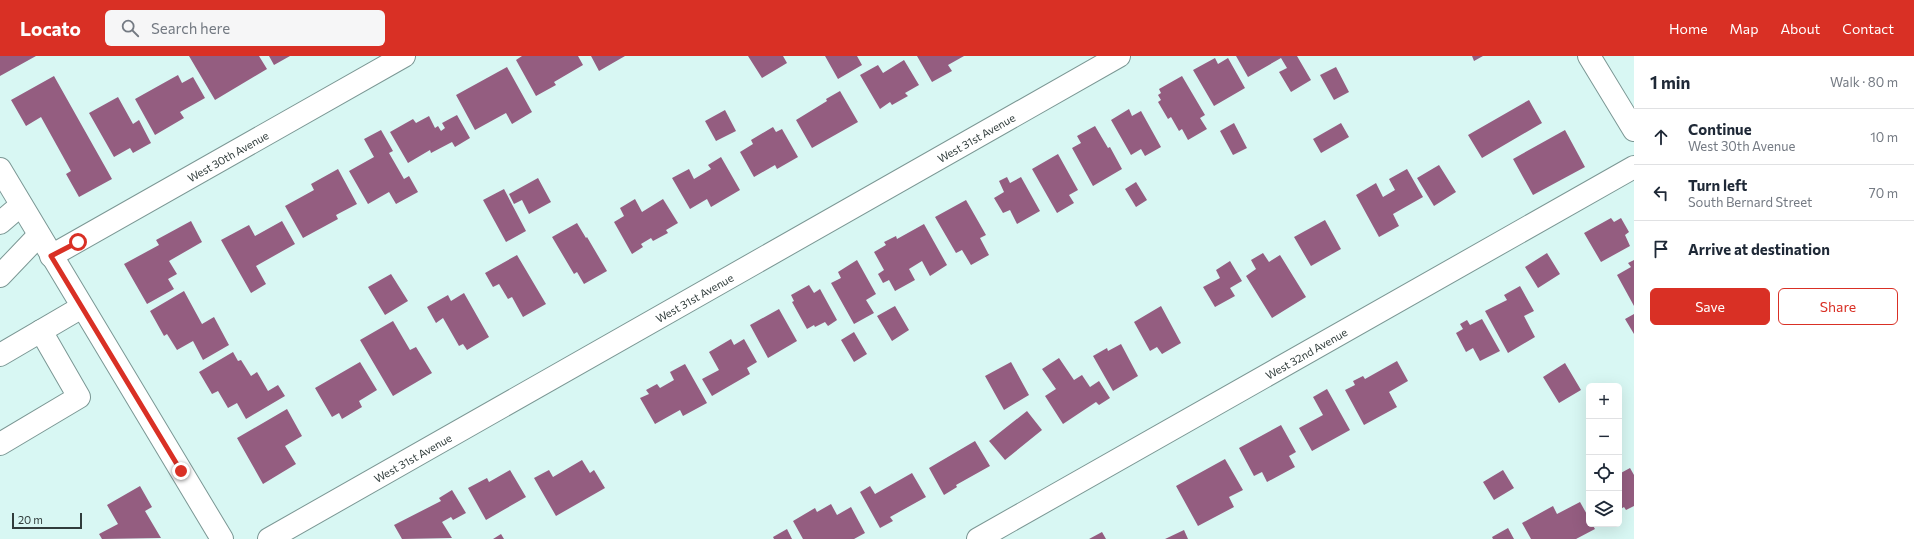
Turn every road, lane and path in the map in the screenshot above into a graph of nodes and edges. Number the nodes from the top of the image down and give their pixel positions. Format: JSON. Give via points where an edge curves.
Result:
{"nodes":[{"id":1,"x":404,"y":56,"type":"edge"},
{"id":2,"x":1119,"y":56,"type":"edge"},
{"id":3,"x":1589,"y":56,"type":"edge"},
{"id":4,"x":1634,"y":130,"type":"edge"},
{"id":5,"x":1634,"y":167,"type":"edge"},
{"id":6,"x":0,"y":169,"type":"edge"},
{"id":7,"x":21,"y":205,"type":"junction"},
{"id":8,"x":0,"y":223,"type":"edge"},
{"id":9,"x":39,"y":235,"type":"junction"},
{"id":10,"x":51,"y":256,"type":"junction"},
{"id":11,"x":0,"y":276,"type":"edge"},
{"id":12,"x":82,"y":307,"type":"junction"},
{"id":13,"x":41,"y":331,"type":"junction"},
{"id":14,"x":0,"y":355,"type":"edge"},
{"id":15,"x":0,"y":444,"type":"edge"},
{"id":16,"x":222,"y":539,"type":"edge"},
{"id":17,"x":269,"y":539,"type":"edge"},
{"id":18,"x":978,"y":539,"type":"edge"}],
"edges":[{"from":1,"to":10,"type":"street","name":"West 30th Avenue"},
{"from":2,"to":17,"type":"street","name":"West 31st Avenue"},
{"from":3,"to":4,"type":"street"},
{"from":5,"to":18,"type":"street","name":"West 32nd Avenue"},
{"from":6,"to":7,"type":"street"},
{"from":7,"to":8,"type":"street"},
{"from":7,"to":9,"type":"street"},
{"from":9,"to":10,"type":"street"},
{"from":9,"to":11,"type":"street"},
{"from":10,"to":12,"type":"street"},
{"from":12,"to":13,"type":"street"},
{"from":12,"to":16,"type":"street"},
{"from":13,"to":14,"type":"street"},
{"from":13,"to":15,"type":"street","via":[[79,397]]}]}
